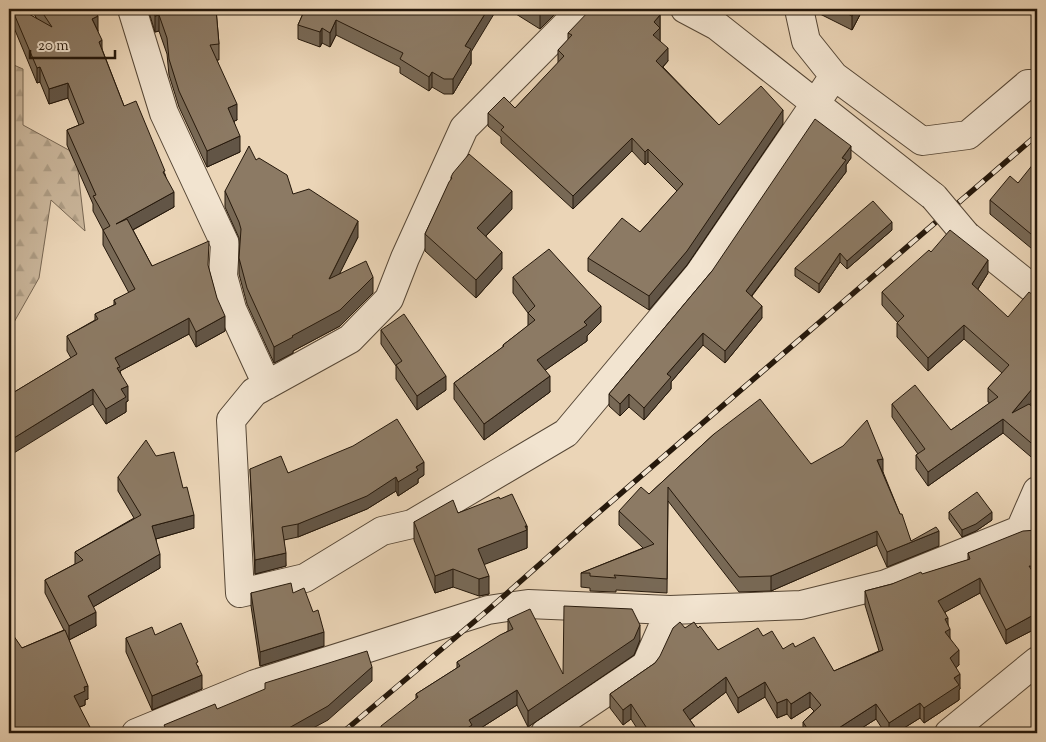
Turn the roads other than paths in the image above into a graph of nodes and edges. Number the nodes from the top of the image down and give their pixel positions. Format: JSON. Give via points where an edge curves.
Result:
{"nodes":[{"id":1,"x":132,"y":9,"type":"edge"},
{"id":2,"x":582,"y":9,"type":"edge"},
{"id":3,"x":685,"y":9,"type":"edge"},
{"id":4,"x":799,"y":9,"type":"edge"},
{"id":5,"x":834,"y":76,"type":"junction"},
{"id":6,"x":1037,"y":84,"type":"edge"},
{"id":7,"x":816,"y":104,"type":"junction"},
{"id":8,"x":1037,"y":292,"type":"edge"},
{"id":9,"x":266,"y":385,"type":"junction"},
{"id":10,"x":1037,"y":491,"type":"edge"},
{"id":11,"x":1029,"y":529,"type":"edge"},
{"id":12,"x":670,"y":610,"type":"junction"},
{"id":13,"x":1037,"y":661,"type":"edge"},
{"id":14,"x":136,"y":733,"type":"edge"},
{"id":15,"x":545,"y":733,"type":"edge"},
{"id":16,"x":949,"y":733,"type":"edge"}],
"edges":[{"from":1,"to":9,"type":"street","via":[[164,113],[225,244],[223,276],[232,309]]},
{"from":2,"to":9,"type":"street","via":[[464,128],[389,300],[350,339]]},
{"from":3,"to":7,"type":"street","via":[[717,26]]},
{"from":4,"to":5,"type":"street","via":[[806,41]]},
{"from":5,"to":6,"type":"street","via":[[922,141],[968,135],[1028,84]]},
{"from":5,"to":7,"type":"street"},
{"from":7,"to":8,"type":"street","bridge":true,"via":[[934,197],[966,234]]},
{"from":7,"to":9,"type":"street","via":[[699,274],[566,433],[412,524],[382,531],[305,578],[240,593],[231,420],[254,392]]},
{"from":10,"to":11,"type":"street"},
{"from":11,"to":12,"type":"street","via":[[886,584],[801,606]]},
{"from":12,"to":14,"type":"street","via":[[528,604],[488,610],[255,684]]},
{"from":12,"to":15,"type":"street","via":[[646,665]]},
{"from":13,"to":16,"type":"street"}]}
